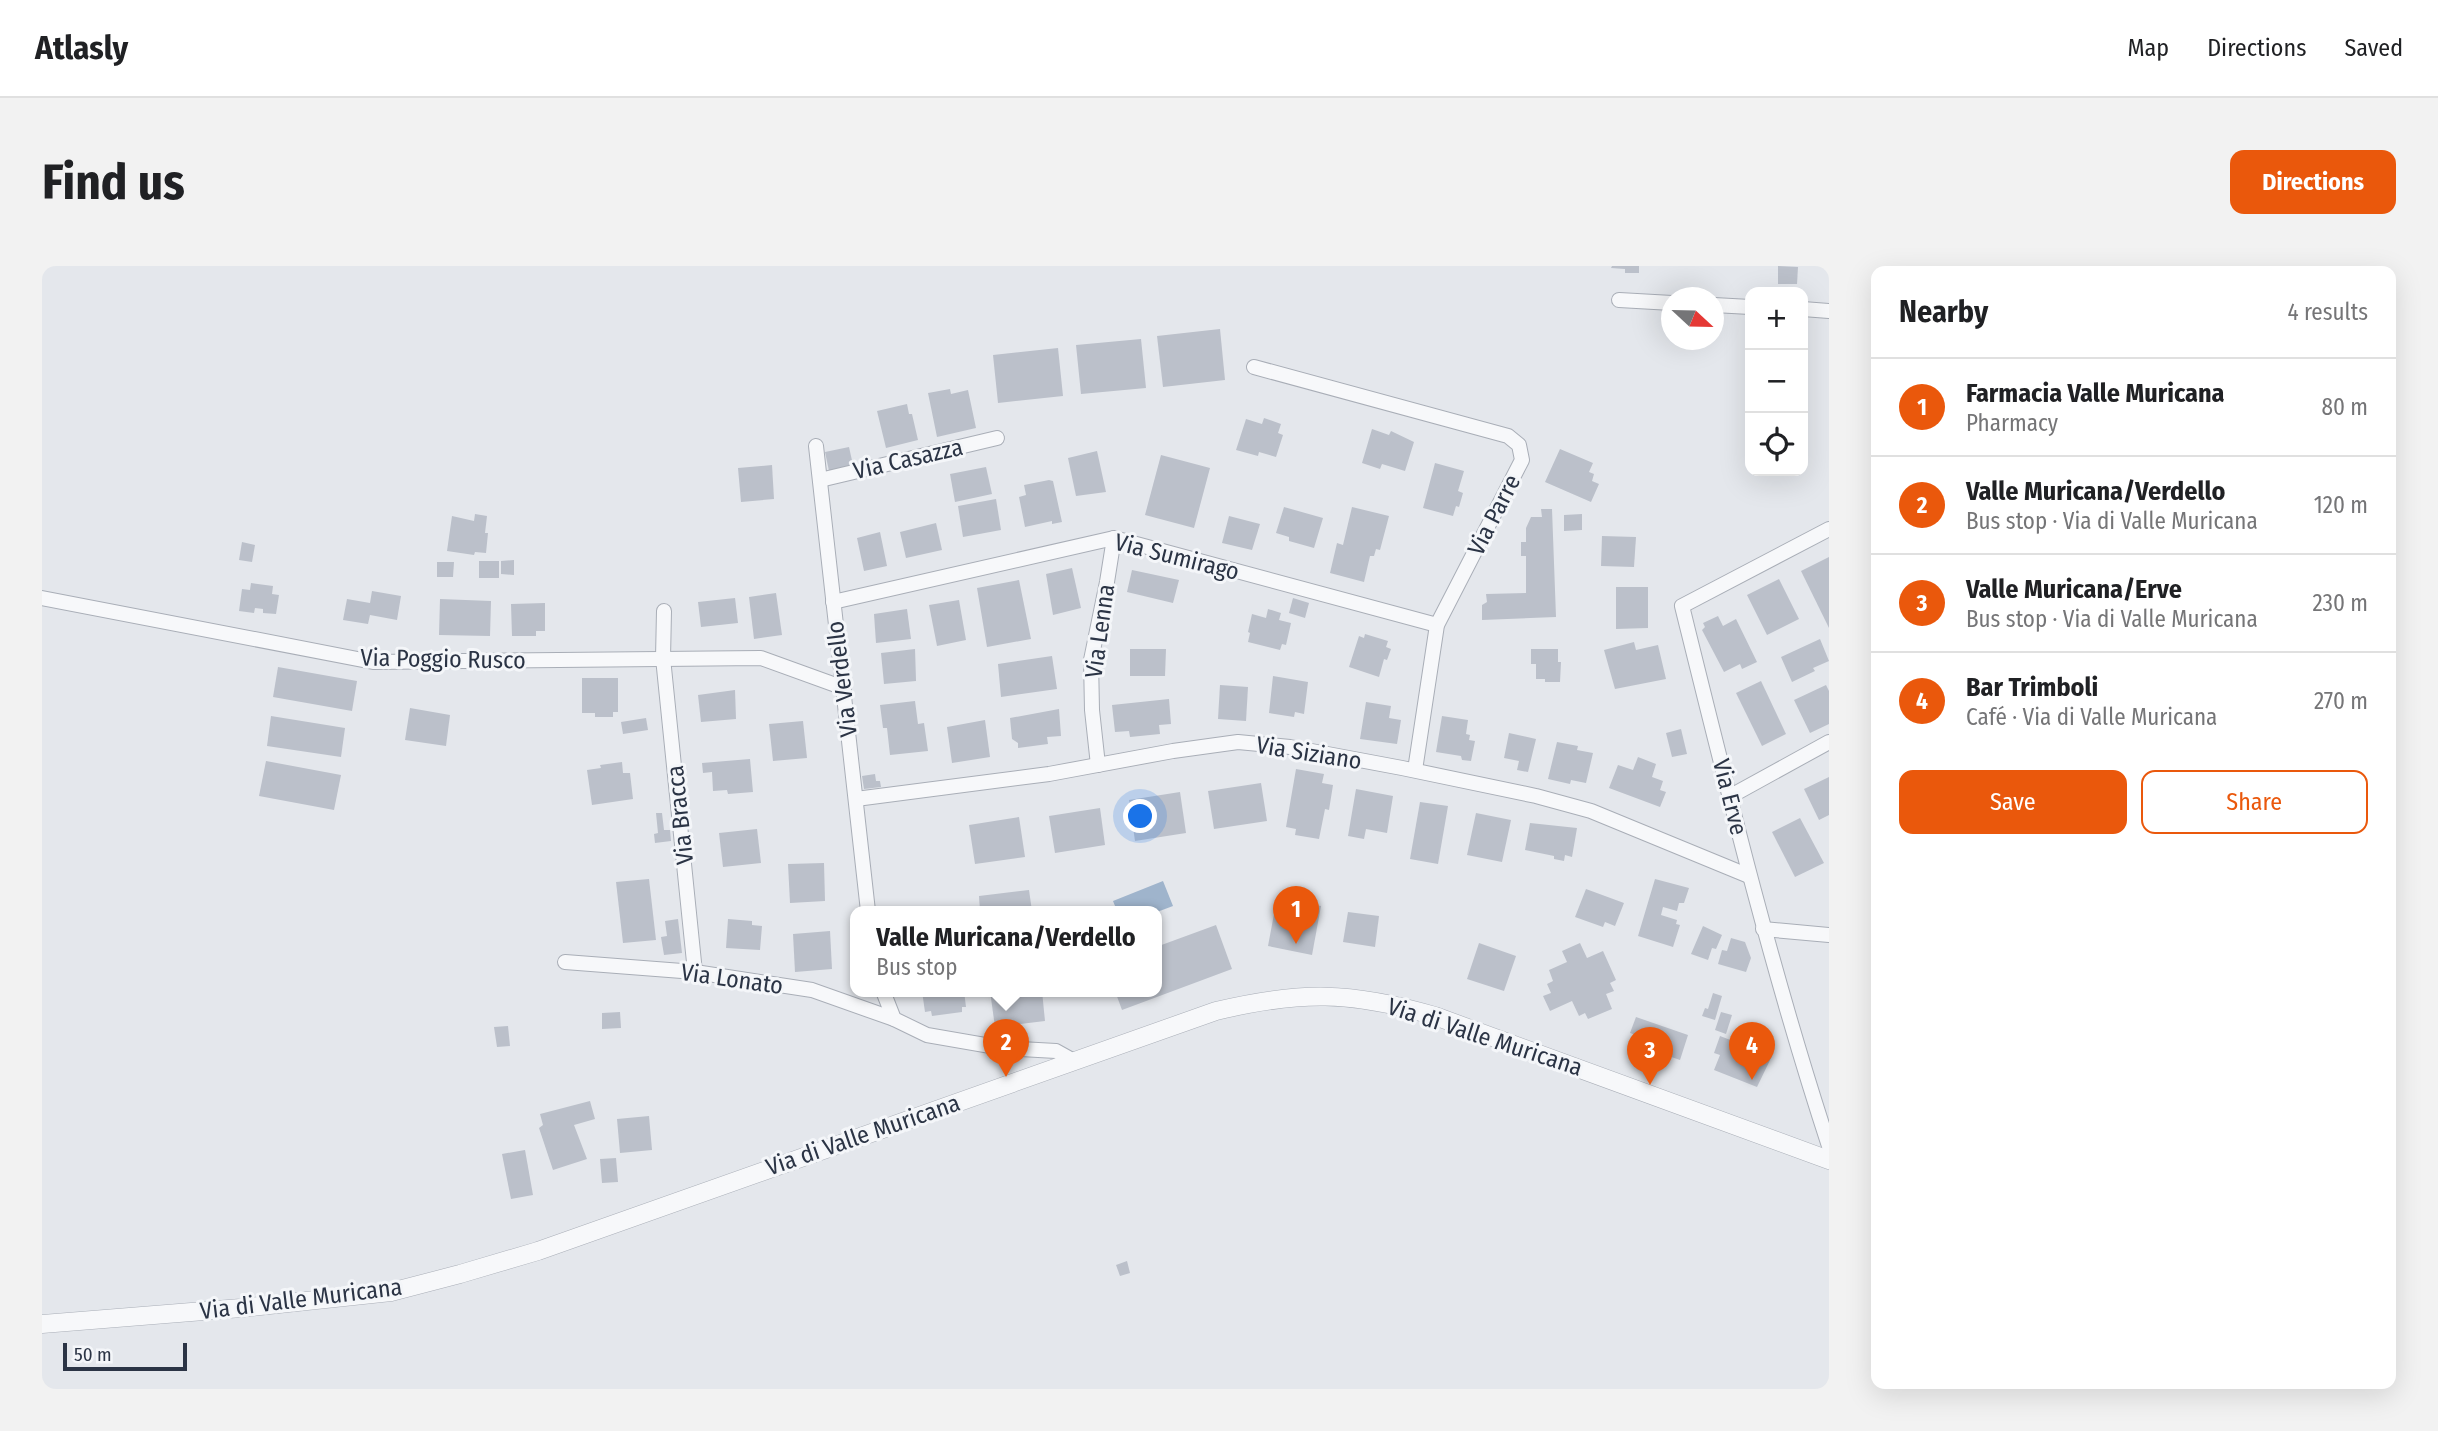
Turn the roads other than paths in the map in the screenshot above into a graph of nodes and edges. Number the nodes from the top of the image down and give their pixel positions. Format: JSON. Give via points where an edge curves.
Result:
{"nodes":[{"id":1,"x":1619,"y":300,"type":"dead end"},
{"id":2,"x":1661,"y":302,"type":"edge"},
{"id":3,"x":1724,"y":306,"type":"edge"},
{"id":4,"x":1745,"y":307,"type":"edge"},
{"id":5,"x":1808,"y":309,"type":"edge"},
{"id":6,"x":1829,"y":311,"type":"edge"},
{"id":7,"x":1254,"y":367,"type":"dead end"},
{"id":8,"x":997,"y":438,"type":"dead end"},
{"id":9,"x":817,"y":446,"type":"dead end"},
{"id":10,"x":820,"y":480,"type":"junction"},
{"id":11,"x":1829,"y":529,"type":"edge"},
{"id":12,"x":1114,"y":538,"type":"junction"},
{"id":13,"x":42,"y":598,"type":"edge"},
{"id":14,"x":833,"y":602,"type":"junction"},
{"id":15,"x":664,"y":611,"type":"dead end"},
{"id":16,"x":1437,"y":625,"type":"junction"},
{"id":17,"x":663,"y":658,"type":"junction"},
{"id":18,"x":844,"y":688,"type":"junction"},
{"id":19,"x":1829,"y":742,"type":"edge"},
{"id":20,"x":1098,"y":765,"type":"junction"},
{"id":21,"x":1415,"y":770,"type":"junction"},
{"id":22,"x":1729,"y":797,"type":"junction"},
{"id":23,"x":856,"y":799,"type":"junction"},
{"id":24,"x":1749,"y":876,"type":"junction"},
{"id":25,"x":867,"y":906,"type":"edge"},
{"id":26,"x":1763,"y":929,"type":"junction"},
{"id":27,"x":1829,"y":935,"type":"edge"},
{"id":28,"x":565,"y":962,"type":"dead end"},
{"id":29,"x":695,"y":972,"type":"junction"},
{"id":30,"x":885,"y":997,"type":"edge"},
{"id":31,"x":894,"y":1019,"type":"junction"},
{"id":32,"x":1074,"y":1061,"type":"junction"},
{"id":33,"x":1829,"y":1146,"type":"edge"},
{"id":34,"x":1829,"y":1160,"type":"edge"},
{"id":35,"x":42,"y":1324,"type":"edge"}],
"edges":[{"from":1,"to":2,"type":"street"},
{"from":3,"to":4,"type":"street"},
{"from":5,"to":6,"type":"street"},
{"from":7,"to":16,"type":"street","name":"Via Parre","via":[[1508,436],[1519,445],[1522,460]]},
{"from":8,"to":10,"type":"street","name":"Via Casazza"},
{"from":9,"to":10,"type":"street","name":"Via Verdello"},
{"from":10,"to":14,"type":"street","name":"Via Verdello"},
{"from":11,"to":22,"type":"street","name":"Via Erve","via":[[1682,606]]},
{"from":12,"to":14,"type":"street","name":"Via Sumirago"},
{"from":12,"to":16,"type":"street","name":"Via Sumirago"},
{"from":12,"to":20,"type":"street","name":"Via Lenna","via":[[1091,660]]},
{"from":13,"to":17,"type":"street","name":"Via Poggio Rusco","via":[[373,662]]},
{"from":14,"to":18,"type":"street","name":"Via Verdello"},
{"from":15,"to":17,"type":"street","name":"Via Bracca"},
{"from":16,"to":21,"type":"street","name":"Via Parre"},
{"from":17,"to":18,"type":"street","name":"Via Poggio Rusco","via":[[761,658]]},
{"from":17,"to":29,"type":"street","name":"Via Bracca"},
{"from":18,"to":23,"type":"street","name":"Via Verdello"},
{"from":19,"to":22,"type":"street"},
{"from":20,"to":21,"type":"street","name":"Via Siziano","via":[[1238,742]]},
{"from":20,"to":23,"type":"street","name":"Via Siziano"},
{"from":21,"to":24,"type":"street","name":"Via Siziano","via":[[1591,811]]},
{"from":22,"to":24,"type":"street","name":"Via Erve"},
{"from":23,"to":25,"type":"street","name":"Via Verdello"},
{"from":24,"to":26,"type":"street","name":"Via Erve"},
{"from":26,"to":27,"type":"street"},
{"from":26,"to":33,"type":"street","name":"Via Erve"},
{"from":28,"to":29,"type":"street","name":"Via Lonato"},
{"from":29,"to":31,"type":"street","name":"Via Lonato","via":[[811,990]]},
{"from":30,"to":31,"type":"street"},
{"from":31,"to":32,"type":"street","via":[[927,1035],[1002,1048],[1056,1051]]},
{"from":32,"to":34,"type":"street","name":"Via di Valle Muricana","via":[[1216,1011],[1286,997],[1351,997],[1435,1016]]},
{"from":32,"to":35,"type":"street","name":"Via di Valle Muricana","via":[[538,1251],[391,1292]]}]}
